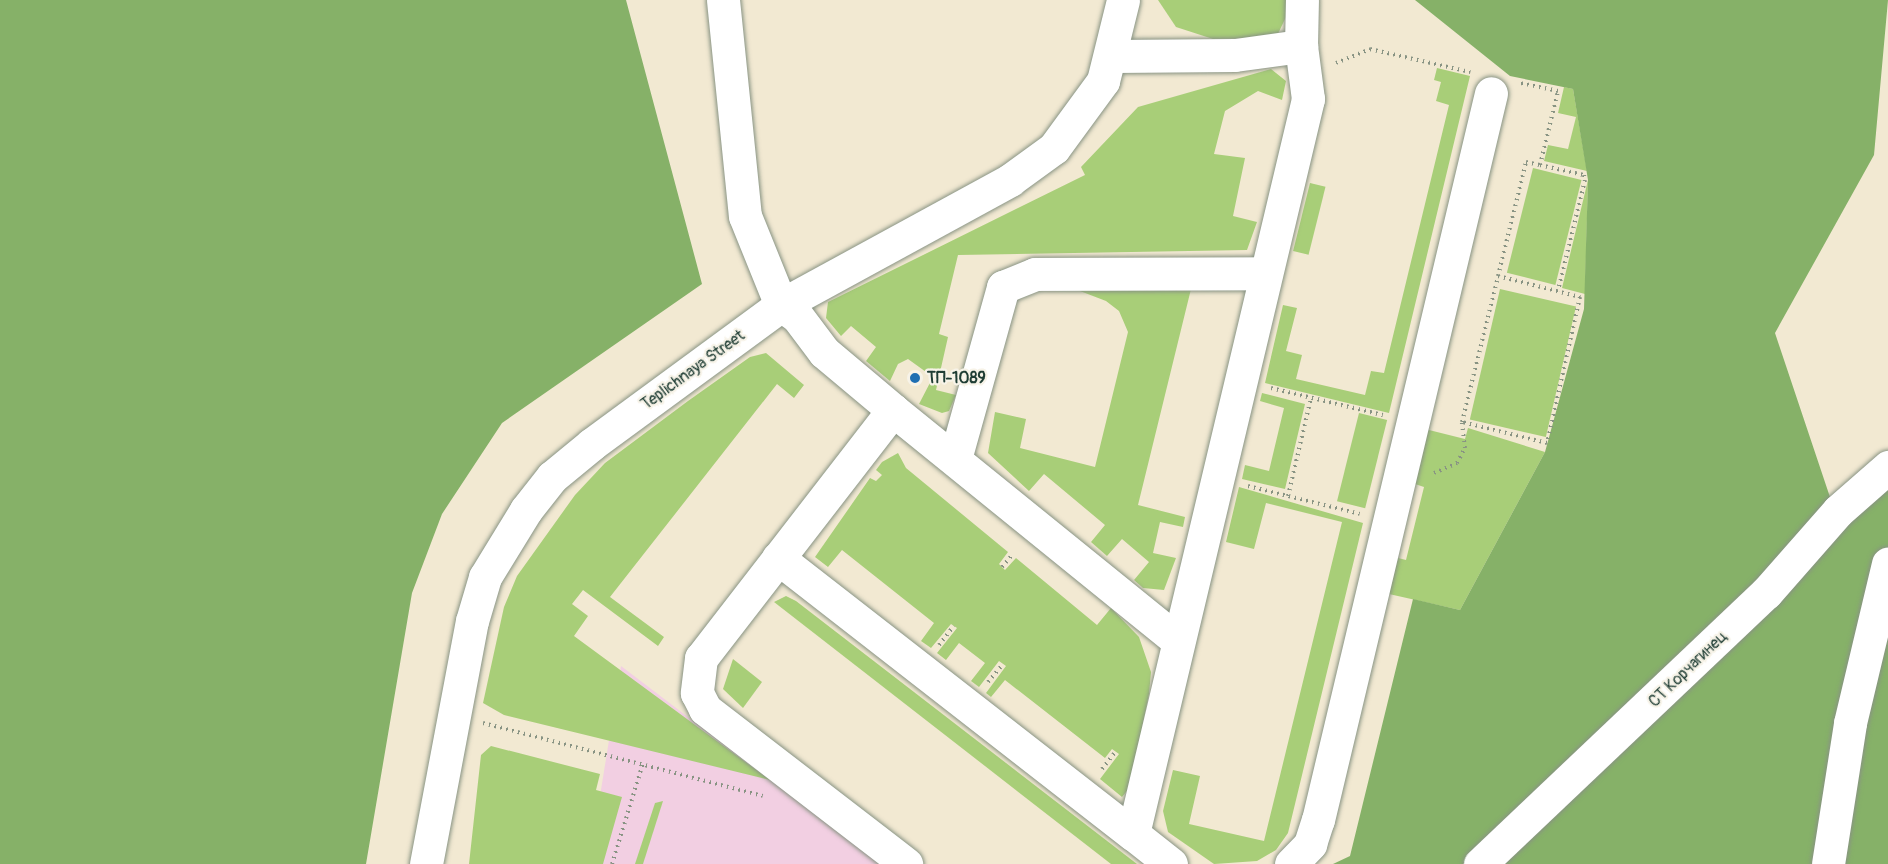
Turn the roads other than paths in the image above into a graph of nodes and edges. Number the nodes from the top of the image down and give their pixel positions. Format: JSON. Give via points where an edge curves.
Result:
{"nodes":[{"id":1,"x":723,"y":0,"type":"edge"},
{"id":2,"x":1123,"y":0,"type":"edge"},
{"id":3,"x":1302,"y":0,"type":"edge"},
{"id":4,"x":1301,"y":46,"type":"junction"},
{"id":5,"x":1113,"y":56,"type":"junction"},
{"id":6,"x":1483,"y":83,"type":"road end"},
{"id":7,"x":1266,"y":273,"type":"junction"},
{"id":8,"x":782,"y":305,"type":"junction"},
{"id":9,"x":893,"y":410,"type":"junction"},
{"id":10,"x":955,"y":459,"type":"junction"},
{"id":11,"x":1888,"y":467,"type":"edge"},
{"id":12,"x":778,"y":558,"type":"junction"},
{"id":13,"x":1888,"y":563,"type":"edge"},
{"id":14,"x":1176,"y":639,"type":"junction"},
{"id":15,"x":1133,"y":834,"type":"junction"},
{"id":16,"x":426,"y":864,"type":"edge"},
{"id":17,"x":906,"y":864,"type":"edge"},
{"id":18,"x":1171,"y":864,"type":"edge"},
{"id":19,"x":1291,"y":864,"type":"edge"},
{"id":20,"x":1480,"y":864,"type":"edge"},
{"id":21,"x":1828,"y":864,"type":"edge"}],
"edges":[{"from":1,"to":8,"type":"street","via":[[745,216]]},
{"from":2,"to":5,"type":"street","name":"Teplichnaya Street"},
{"from":3,"to":4,"type":"street"},
{"from":4,"to":5,"type":"street","via":[[1235,55]]},
{"from":4,"to":7,"type":"street","via":[[1308,99]]},
{"from":5,"to":8,"type":"street","name":"Teplichnaya Street","via":[[1103,81],[1054,148],[1010,180]]},
{"from":6,"to":19,"type":"street","via":[[1318,820],[1310,844]]},
{"from":7,"to":10,"type":"street","via":[[1035,274],[1011,282],[995,302]]},
{"from":7,"to":14,"type":"street"},
{"from":8,"to":9,"type":"street","via":[[825,352]]},
{"from":8,"to":16,"type":"street","name":"Teplichnaya Street","via":[[552,477],[500,546],[472,621]]},
{"from":9,"to":10,"type":"street"},
{"from":9,"to":12,"type":"street"},
{"from":10,"to":14,"type":"street"},
{"from":11,"to":20,"type":"street","name":"СТ Корчагинец","via":[[1838,511],[1766,593]]},
{"from":12,"to":15,"type":"street"},
{"from":12,"to":17,"type":"street","via":[[701,658],[697,693],[705,709]]},
{"from":13,"to":21,"type":"street","via":[[1850,723]]},
{"from":14,"to":15,"type":"street"},
{"from":15,"to":18,"type":"street"}]}
